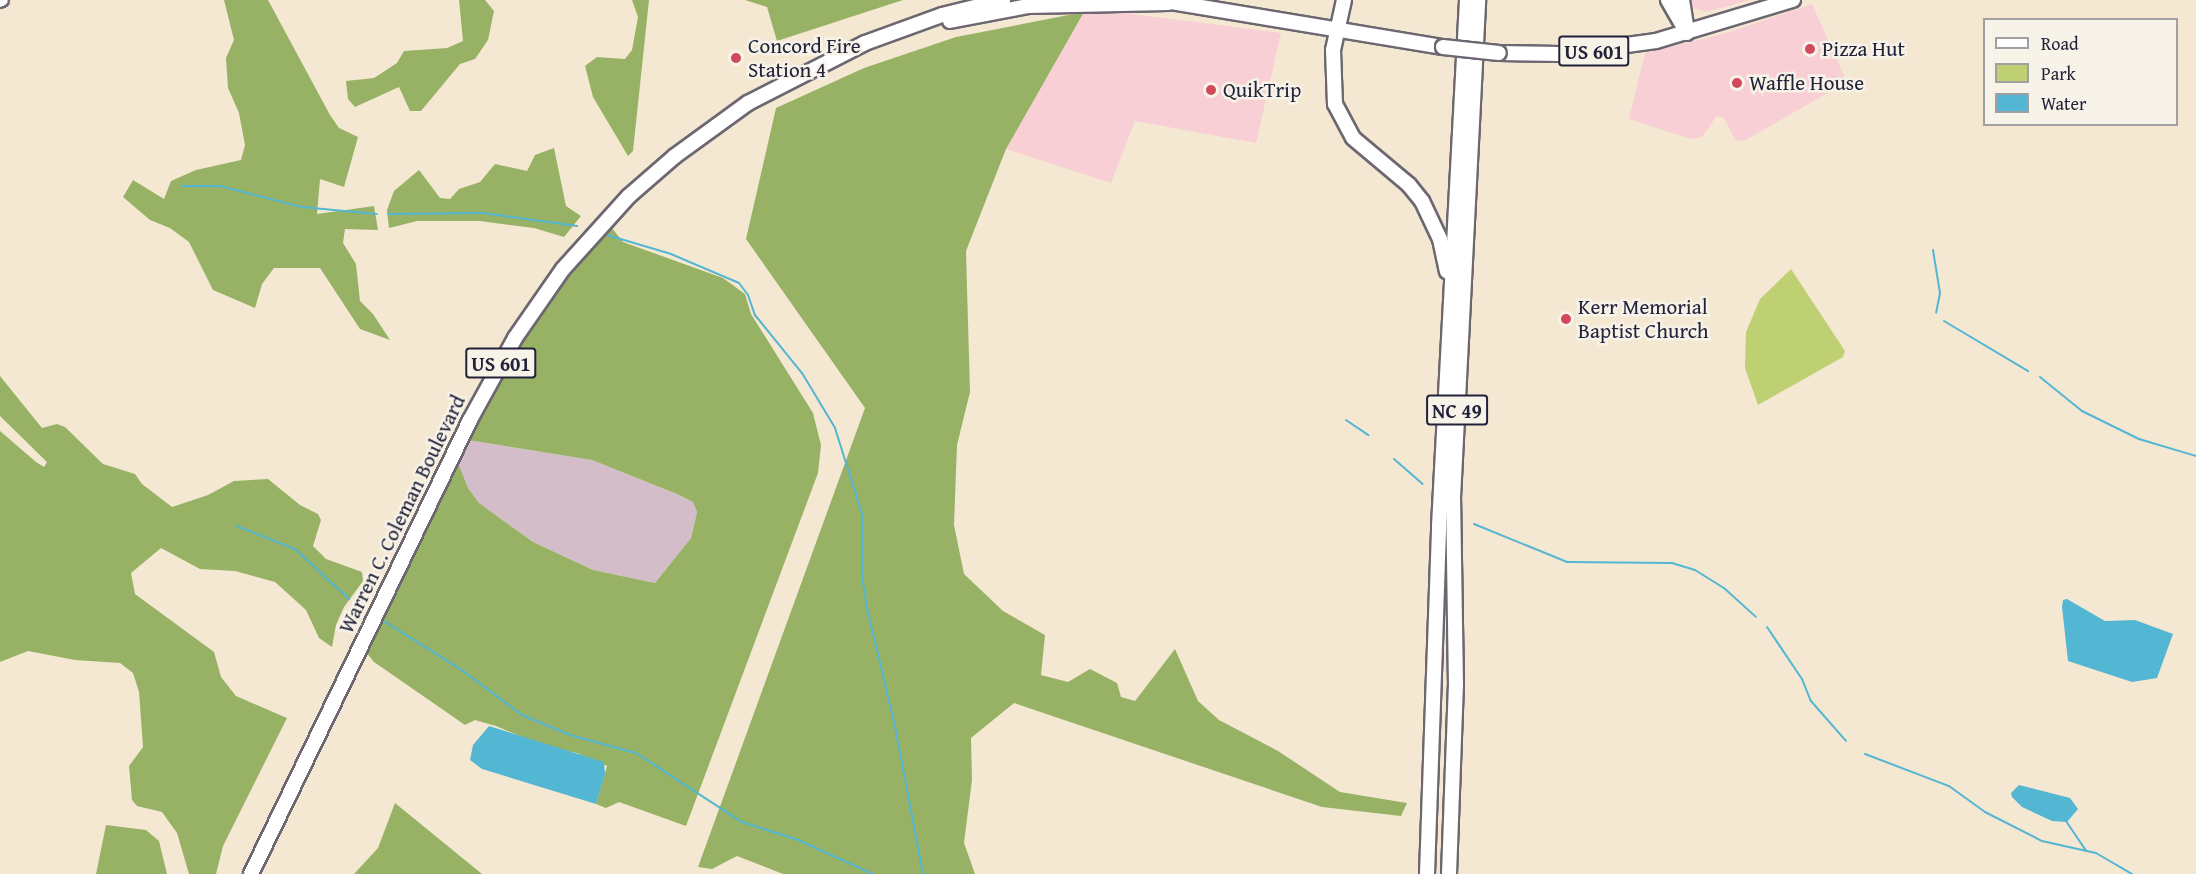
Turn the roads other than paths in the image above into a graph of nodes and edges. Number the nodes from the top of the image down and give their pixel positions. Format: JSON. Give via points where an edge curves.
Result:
{"nodes":[{"id":1,"x":1003,"y":0,"type":"edge"},
{"id":2,"x":1214,"y":0,"type":"edge"},
{"id":3,"x":1344,"y":0,"type":"edge"},
{"id":4,"x":1467,"y":0,"type":"edge"},
{"id":5,"x":1478,"y":0,"type":"edge"},
{"id":6,"x":1668,"y":0,"type":"edge"},
{"id":7,"x":1682,"y":0,"type":"edge"},
{"id":8,"x":1793,"y":0,"type":"edge"},
{"id":9,"x":1165,"y":1,"type":"edge"},
{"id":10,"x":1253,"y":14,"type":"junction"},
{"id":11,"x":937,"y":19,"type":"junction"},
{"id":12,"x":1337,"y":27,"type":"junction"},
{"id":13,"x":1687,"y":33,"type":"junction"},
{"id":14,"x":1451,"y":290,"type":"junction"},
{"id":15,"x":1432,"y":762,"type":"junction"},
{"id":16,"x":1451,"y":820,"type":"junction"},
{"id":17,"x":251,"y":874,"type":"edge"},
{"id":18,"x":1426,"y":874,"type":"edge"},
{"id":19,"x":1449,"y":874,"type":"edge"}],
"edges":[{"from":1,"to":11,"type":"highway","name":"Warren C. Coleman Boulevard","number":"US 601"},
{"from":2,"to":10,"type":"highway"},
{"from":3,"to":12,"type":"highway"},
{"from":4,"to":14,"type":"highway","number":"NC 49"},
{"from":5,"to":16,"type":"highway","number":"NC 49","via":[[1453,478],[1456,686]]},
{"from":6,"to":13,"type":"highway"},
{"from":7,"to":13,"type":"highway"},
{"from":8,"to":13,"type":"highway","name":"Warren C. Coleman Boulevard","number":"US 601"},
{"from":9,"to":10,"type":"highway","name":"Warren C. Coleman Boulevard","number":"US 601"},
{"from":9,"to":11,"type":"highway","name":"Warren C. Coleman Boulevard","number":"US 601","via":[[1151,7],[1100,3],[1028,6],[944,22]]},
{"from":10,"to":12,"type":"highway","name":"Warren C. Coleman Boulevard","number":"US 601"},
{"from":11,"to":17,"type":"highway","name":"Warren C. Coleman Boulevard","number":"US 601","via":[[836,56],[714,126],[629,196],[563,270],[515,338],[470,420]]},
{"from":12,"to":13,"type":"highway","name":"Warren C. Coleman Boulevard","number":"US 601","bridge":true,"via":[[1499,53],[1596,50]]},
{"from":12,"to":14,"type":"highway","via":[[1332,87],[1343,122],[1365,149],[1396,172],[1422,201],[1440,239]]},
{"from":14,"to":15,"type":"highway","number":"NC 49","via":[[1435,612]]},
{"from":15,"to":16,"type":"highway","via":[[1440,762],[1445,771],[1443,813]]},
{"from":15,"to":18,"type":"highway","number":"NC 49"},
{"from":16,"to":19,"type":"highway","number":"NC 49"}]}
